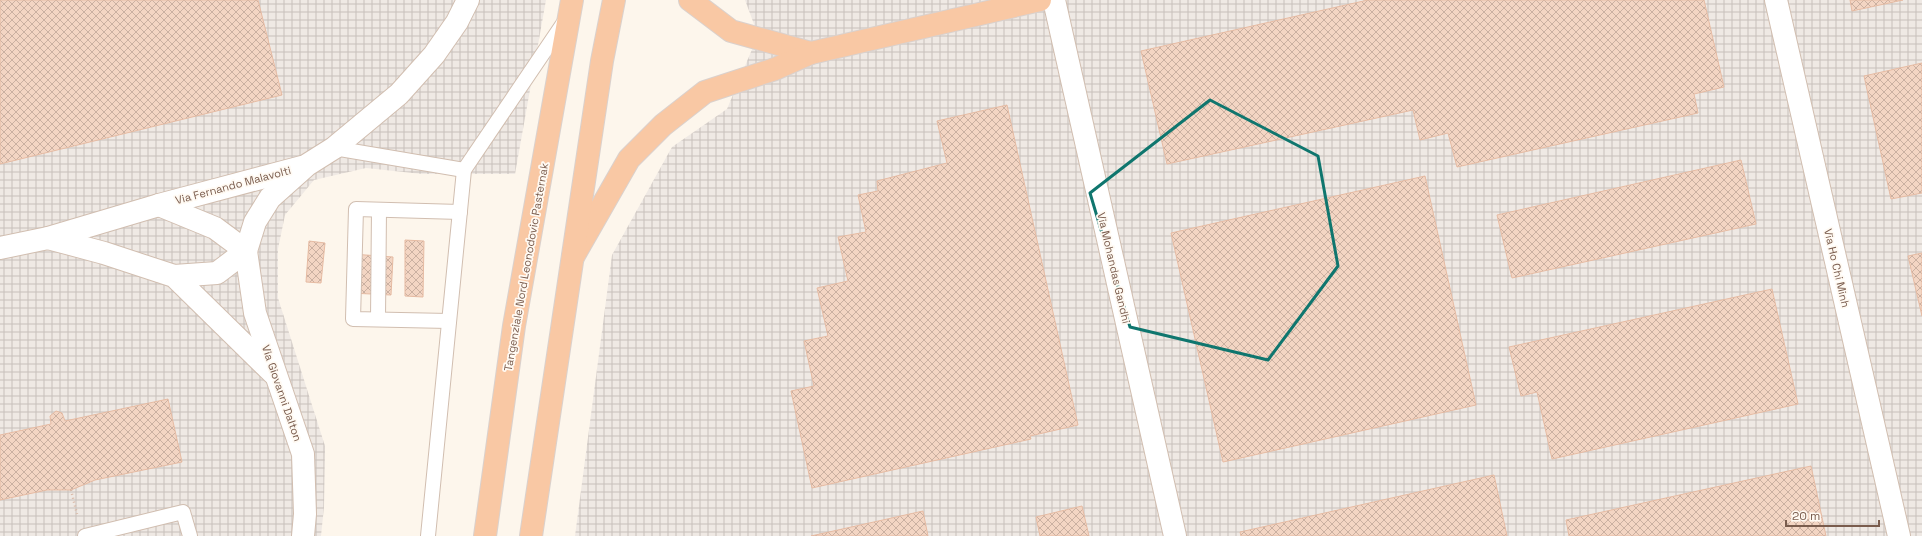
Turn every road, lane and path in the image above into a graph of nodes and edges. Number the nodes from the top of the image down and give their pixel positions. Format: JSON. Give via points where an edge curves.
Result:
{"nodes":[{"id":1,"x":468,"y":0,"type":"edge"},
{"id":2,"x":614,"y":0,"type":"edge"},
{"id":3,"x":690,"y":0,"type":"edge"},
{"id":4,"x":1040,"y":0,"type":"edge"},
{"id":5,"x":1054,"y":0,"type":"edge"},
{"id":6,"x":1776,"y":0,"type":"edge"},
{"id":7,"x":571,"y":7,"type":"edge"},
{"id":8,"x":811,"y":53,"type":"junction"},
{"id":9,"x":334,"y":148,"type":"junction"},
{"id":10,"x":308,"y":165,"type":"junction"},
{"id":11,"x":464,"y":170,"type":"junction"},
{"id":12,"x":159,"y":205,"type":"junction"},
{"id":13,"x":379,"y":210,"type":"junction"},
{"id":14,"x":460,"y":212,"type":"junction"},
{"id":15,"x":48,"y":238,"type":"junction"},
{"id":16,"x":0,"y":248,"type":"edge"},
{"id":17,"x":246,"y":251,"type":"junction"},
{"id":18,"x":573,"y":257,"type":"junction"},
{"id":19,"x":174,"y":276,"type":"junction"},
{"id":20,"x":378,"y":319,"type":"junction"},
{"id":21,"x":449,"y":321,"type":"junction"},
{"id":22,"x":276,"y":376,"type":"junction"},
{"id":23,"x":85,"y":536,"type":"edge"},
{"id":24,"x":190,"y":536,"type":"edge"},
{"id":25,"x":303,"y":536,"type":"edge"},
{"id":26,"x":428,"y":536,"type":"edge"},
{"id":27,"x":485,"y":536,"type":"edge"},
{"id":28,"x":531,"y":536,"type":"edge"},
{"id":29,"x":1175,"y":536,"type":"edge"},
{"id":30,"x":1899,"y":536,"type":"edge"}],
"edges":[{"from":1,"to":9,"type":"street","name":"Via Fernando Malavolti","via":[[457,22],[434,55],[399,94]]},
{"from":2,"to":18,"type":"highway","via":[[602,61]]},
{"from":3,"to":8,"type":"highway","via":[[731,31]]},
{"from":4,"to":8,"type":"highway"},
{"from":5,"to":29,"type":"street","name":"Via Mohandas Gandhi"},
{"from":6,"to":30,"type":"street","name":"Via Ho Chi Minh"},
{"from":7,"to":11,"type":"lane"},
{"from":7,"to":27,"type":"highway","name":"Tangenziale Nord Leonodovic Pasternak","via":[[514,326]]},
{"from":8,"to":18,"type":"highway","via":[[775,69],[705,92],[663,125],[629,159]]},
{"from":9,"to":10,"type":"street","name":"Via Fernando Malavolti"},
{"from":9,"to":11,"type":"lane"},
{"from":10,"to":12,"type":"street","name":"Via Fernando Malavolti"},
{"from":10,"to":17,"type":"street","name":"Via Fernando Malavolti","via":[[270,198],[255,222]]},
{"from":11,"to":14,"type":"lane"},
{"from":12,"to":15,"type":"street","name":"Via Fernando Malavolti"},
{"from":12,"to":17,"type":"street","name":"Via Fernando Malavolti","via":[[215,228]]},
{"from":13,"to":14,"type":"lane"},
{"from":13,"to":20,"type":"lane"},
{"from":13,"to":20,"type":"lane","via":[[356,210],[353,319]]},
{"from":14,"to":21,"type":"lane"},
{"from":15,"to":16,"type":"street","name":"Via Fernando Malavolti"},
{"from":15,"to":19,"type":"street","name":"Via Fernando Malavolti"},
{"from":17,"to":19,"type":"street","name":"Via Fernando Malavolti","via":[[217,273]]},
{"from":17,"to":22,"type":"street","name":"Via Giovanni Dalton","via":[[255,313]]},
{"from":18,"to":28,"type":"highway"},
{"from":19,"to":22,"type":"street","name":"Via Fernando Malavolti"},
{"from":20,"to":21,"type":"lane"},
{"from":21,"to":26,"type":"lane"},
{"from":22,"to":25,"type":"street","name":"Via Giovanni Dalton","via":[[303,454]]},
{"from":23,"to":24,"type":"lane","via":[[183,512]]}]}
